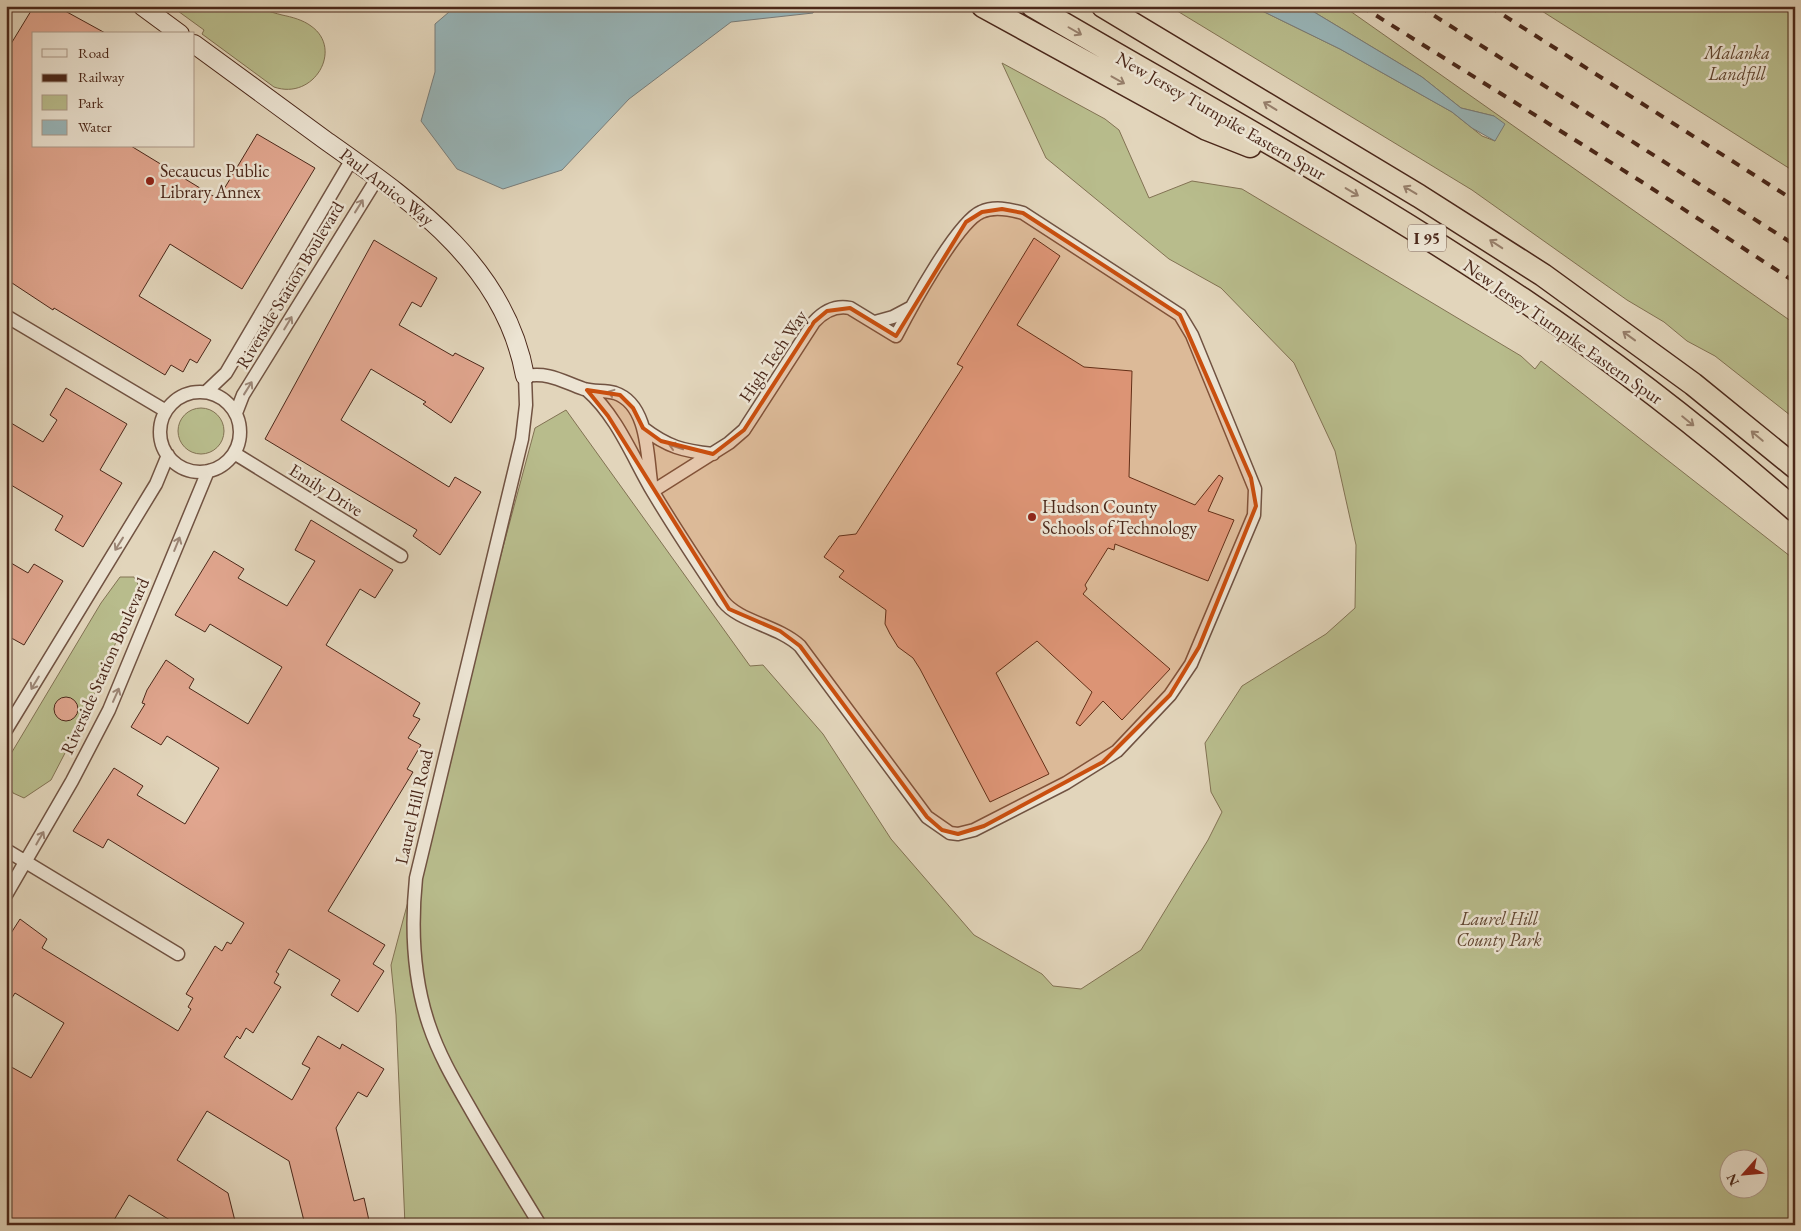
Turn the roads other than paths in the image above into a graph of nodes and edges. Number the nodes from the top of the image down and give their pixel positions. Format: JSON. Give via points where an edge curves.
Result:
{"nodes":[{"id":1,"x":142,"y":6,"type":"edge"},
{"id":2,"x":983,"y":6,"type":"edge"},
{"id":3,"x":1033,"y":6,"type":"edge"},
{"id":4,"x":1103,"y":6,"type":"edge"},
{"id":5,"x":177,"y":32,"type":"edge"},
{"id":6,"x":195,"y":45,"type":"edge"},
{"id":7,"x":352,"y":159,"type":"junction"},
{"id":8,"x":1322,"y":174,"type":"junction"},
{"id":9,"x":378,"y":177,"type":"junction"},
{"id":10,"x":910,"y":308,"type":"junction"},
{"id":11,"x":6,"y":316,"type":"edge"},
{"id":12,"x":875,"y":322,"type":"junction"},
{"id":13,"x":525,"y":376,"type":"junction"},
{"id":14,"x":587,"y":390,"type":"junction"},
{"id":15,"x":206,"y":392,"type":"junction"},
{"id":16,"x":166,"y":411,"type":"junction"},
{"id":17,"x":236,"y":413,"type":"junction"},
{"id":18,"x":643,"y":428,"type":"junction"},
{"id":19,"x":234,"y":453,"type":"junction"},
{"id":20,"x":714,"y":454,"type":"junction"},
{"id":21,"x":168,"y":455,"type":"junction"},
{"id":22,"x":1795,"y":467,"type":"edge"},
{"id":23,"x":208,"y":471,"type":"junction"},
{"id":24,"x":653,"y":491,"type":"junction"},
{"id":25,"x":1795,"y":510,"type":"edge"},
{"id":26,"x":400,"y":556,"type":"dead end"},
{"id":27,"x":6,"y":730,"type":"edge"},
{"id":28,"x":6,"y":850,"type":"edge"},
{"id":29,"x":26,"y":862,"type":"junction"},
{"id":30,"x":6,"y":895,"type":"edge"},
{"id":31,"x":178,"y":954,"type":"dead end"},
{"id":32,"x":540,"y":1225,"type":"edge"}],
"edges":[{"from":1,"to":5,"type":"street"},
{"from":2,"to":8,"type":"highway","one_way":true,"via":[[1207,129]]},
{"from":3,"to":8,"type":"highway","name":"New Jersey Turnpike Eastern Spur","number":"I 95","one_way":true},
{"from":22,"to":4,"type":"highway","name":"New Jersey Turnpike Eastern Spur","number":"I 95","one_way":true,"via":[[1693,384],[1544,275],[1427,200]]},
{"from":6,"to":7,"type":"street","name":"Paul Amico Way"},
{"from":7,"to":9,"type":"street","name":"Paul Amico Way"},
{"from":7,"to":15,"type":"street","name":"Riverside Station Boulevard","via":[[226,373]]},
{"from":8,"to":25,"type":"highway","name":"New Jersey Turnpike Eastern Spur","number":"I 95","one_way":true,"via":[[1555,322],[1681,415]]},
{"from":9,"to":13,"type":"street","name":"Paul Amico Way","via":[[424,213],[475,268],[513,331]]},
{"from":17,"to":9,"type":"street","name":"Riverside Station Boulevard","one_way":true,"via":[[243,395]]},
{"from":10,"to":12,"type":"street","via":[[894,318]]},
{"from":10,"to":12,"type":"street","name":"High Tech Way","via":[[896,336]]},
{"from":10,"to":24,"type":"street","via":[[966,222],[982,212],[1002,209],[1023,213],[1180,315],[1192,335],[1251,478],[1256,506],[1199,647],[1182,679],[1131,738],[1102,762],[984,826],[966,833],[950,833],[927,818],[800,646],[780,631],[729,609]]},
{"from":11,"to":16,"type":"street"},
{"from":12,"to":20,"type":"street","name":"High Tech Way","via":[[842,306],[820,316],[751,422],[737,438]]},
{"from":13,"to":14,"type":"street","via":[[548,375]]},
{"from":13,"to":32,"type":"street","name":"Laurel Hill Road","via":[[522,439],[421,854],[413,927],[418,979],[437,1046],[457,1086]]},
{"from":18,"to":14,"type":"street","one_way":true,"via":[[633,408],[620,395]]},
{"from":14,"to":24,"type":"street","via":[[612,420]]},
{"from":15,"to":16,"type":"street","via":[[182,397]]},
{"from":15,"to":17,"type":"street","via":[[223,399]]},
{"from":16,"to":21,"type":"street","via":[[160,434]]},
{"from":17,"to":19,"type":"street","via":[[240,437]]},
{"from":20,"to":18,"type":"street","one_way":true,"via":[[673,447]]},
{"from":18,"to":24,"type":"street"},
{"from":19,"to":23,"type":"street","via":[[223,464]]},
{"from":19,"to":26,"type":"street","name":"Emily Drive"},
{"from":20,"to":24,"type":"street","name":"High Tech Way"},
{"from":21,"to":23,"type":"street","via":[[183,468]]},
{"from":21,"to":27,"type":"street","one_way":true,"via":[[156,484]]},
{"from":29,"to":23,"type":"street","name":"Riverside Station Boulevard","one_way":true,"via":[[109,710]]},
{"from":28,"to":29,"type":"street"},
{"from":29,"to":30,"type":"street","name":"Riverside Station Boulevard"},
{"from":29,"to":31,"type":"street"}]}
